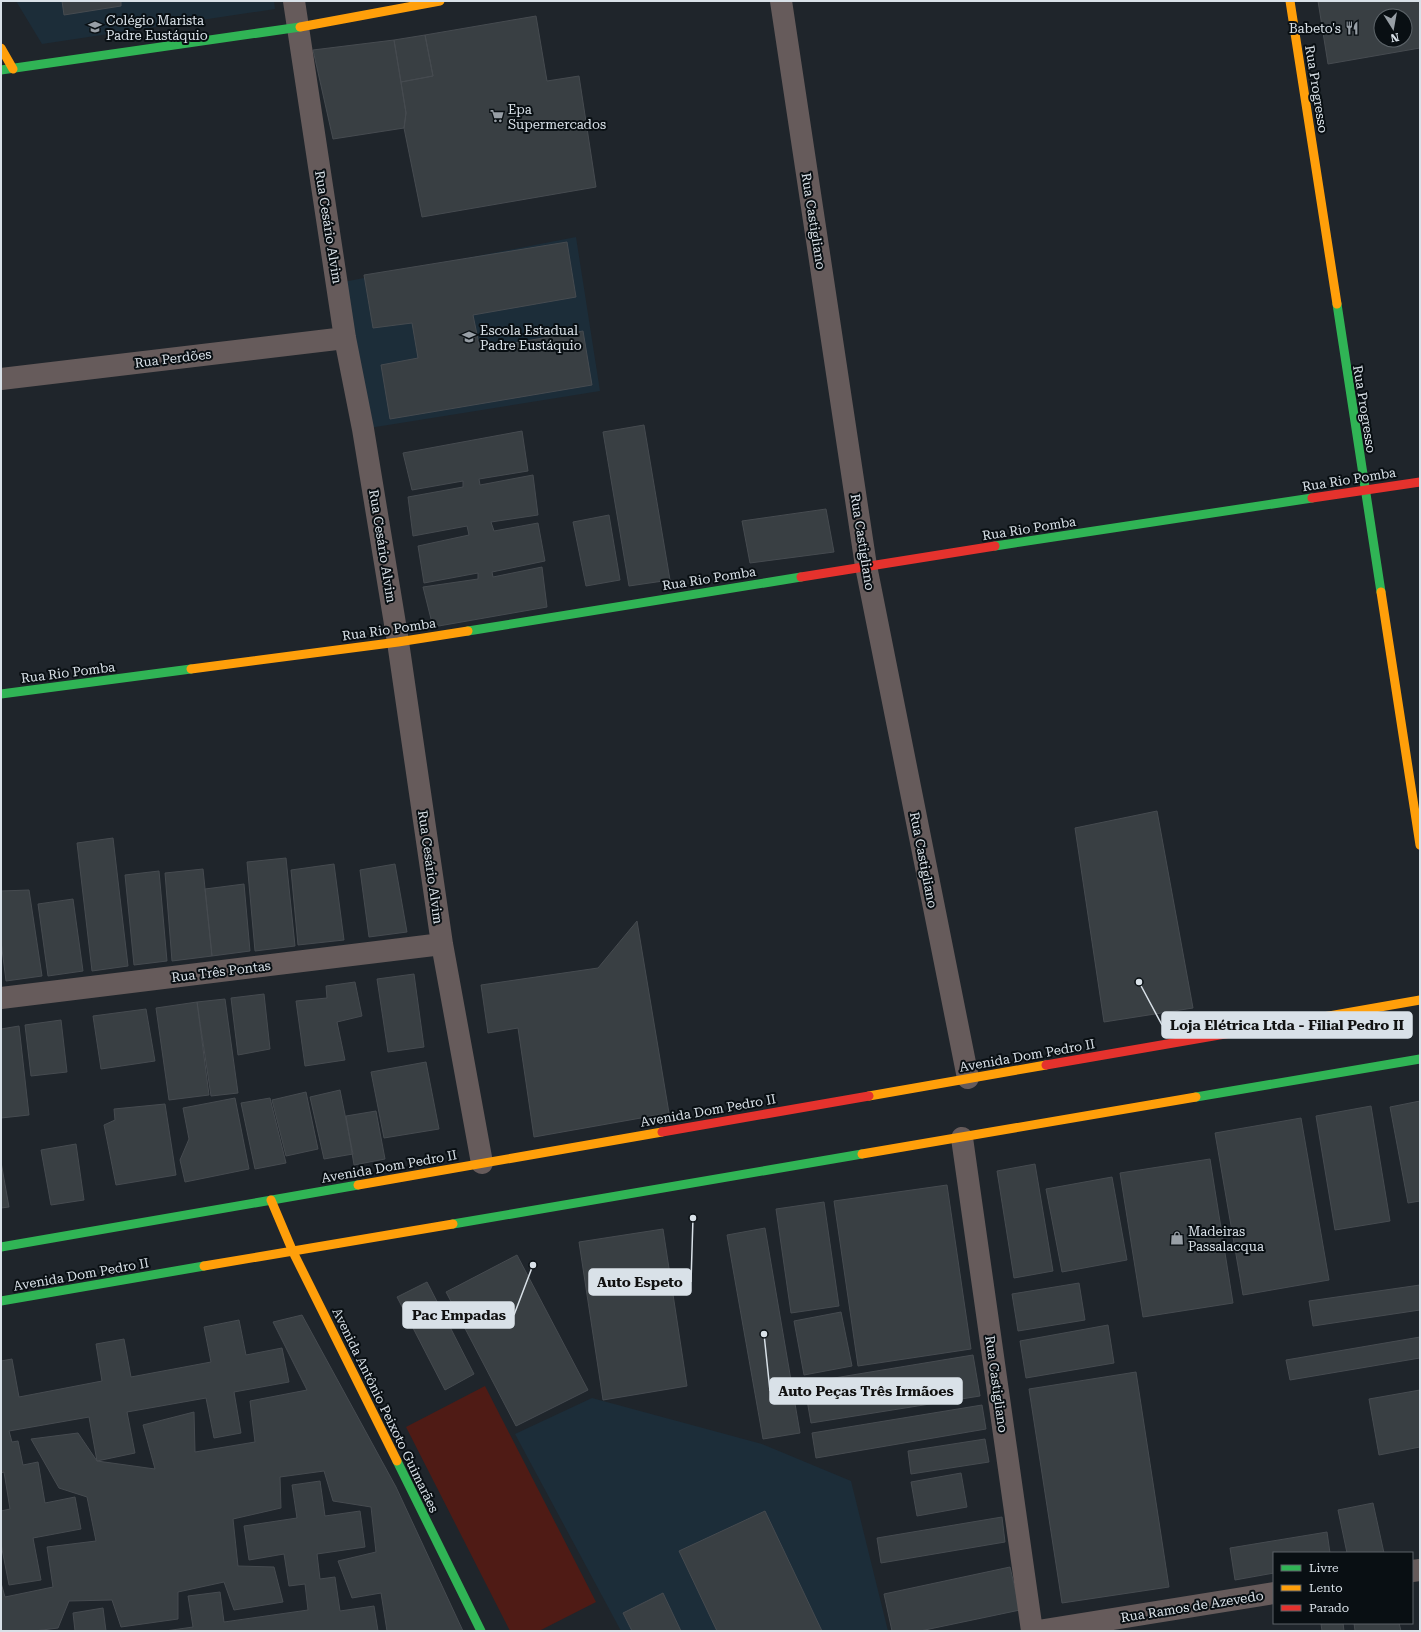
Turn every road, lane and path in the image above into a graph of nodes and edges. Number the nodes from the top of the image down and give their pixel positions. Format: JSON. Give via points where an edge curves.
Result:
{"nodes":[{"id":1,"x":294,"y":1,"type":"edge"},
{"id":2,"x":440,"y":1,"type":"edge"},
{"id":3,"x":781,"y":1,"type":"edge"},
{"id":4,"x":1290,"y":1,"type":"edge"},
{"id":5,"x":298,"y":26,"type":"junction"},
{"id":6,"x":1,"y":48,"type":"edge"},
{"id":7,"x":13,"y":69,"type":"junction"},
{"id":8,"x":1,"y":70,"type":"edge"},
{"id":9,"x":345,"y":338,"type":"junction"},
{"id":10,"x":1,"y":378,"type":"edge"},
{"id":11,"x":1420,"y":482,"type":"edge"},
{"id":12,"x":1364,"y":490,"type":"junction"},
{"id":13,"x":866,"y":566,"type":"junction"},
{"id":14,"x":398,"y":642,"type":"junction"},
{"id":15,"x":1,"y":694,"type":"edge"},
{"id":16,"x":1420,"y":845,"type":"edge"},
{"id":17,"x":442,"y":944,"type":"junction"},
{"id":18,"x":1,"y":998,"type":"edge"},
{"id":19,"x":1420,"y":1000,"type":"edge"},
{"id":20,"x":1420,"y":1059,"type":"edge"},
{"id":21,"x":968,"y":1078,"type":"junction"},
{"id":22,"x":962,"y":1138,"type":"junction"},
{"id":23,"x":482,"y":1163,"type":"junction"},
{"id":24,"x":271,"y":1200,"type":"junction"},
{"id":25,"x":1,"y":1247,"type":"edge"},
{"id":26,"x":293,"y":1252,"type":"junction"},
{"id":27,"x":1,"y":1301,"type":"edge"},
{"id":28,"x":1273,"y":1593,"type":"edge"},
{"id":29,"x":481,"y":1631,"type":"edge"},
{"id":30,"x":1032,"y":1631,"type":"edge"},
{"id":31,"x":1038,"y":1631,"type":"edge"}],
"edges":[{"from":1,"to":5,"type":"street","name":"Rua Cesário Alvim"},
{"from":2,"to":5,"type":"main road"},
{"from":3,"to":13,"type":"street","name":"Rua Castigliano"},
{"from":4,"to":12,"type":"main road","name":"Rua Progresso"},
{"from":5,"to":7,"type":"main road"},
{"from":5,"to":9,"type":"street","name":"Rua Cesário Alvim"},
{"from":6,"to":7,"type":"main road"},
{"from":7,"to":8,"type":"main road"},
{"from":9,"to":10,"type":"street","name":"Rua Perdões"},
{"from":9,"to":14,"type":"street","name":"Rua Cesário Alvim","via":[[363,429]]},
{"from":11,"to":12,"type":"main road","name":"Rua Rio Pomba"},
{"from":12,"to":13,"type":"main road","name":"Rua Rio Pomba"},
{"from":12,"to":16,"type":"main road","name":"Rua Progresso"},
{"from":13,"to":14,"type":"main road","name":"Rua Rio Pomba"},
{"from":13,"to":21,"type":"street","name":"Rua Castigliano"},
{"from":14,"to":15,"type":"main road","name":"Rua Rio Pomba"},
{"from":14,"to":17,"type":"street","name":"Rua Cesário Alvim"},
{"from":17,"to":18,"type":"street","name":"Rua Três Pontas"},
{"from":17,"to":23,"type":"street","name":"Rua Cesário Alvim"},
{"from":19,"to":21,"type":"main road","name":"Avenida Dom Pedro II"},
{"from":20,"to":22,"type":"main road","name":"Avenida Dom Pedro II"},
{"from":21,"to":23,"type":"main road","name":"Avenida Dom Pedro II"},
{"from":22,"to":26,"type":"main road","name":"Avenida Dom Pedro II"},
{"from":22,"to":30,"type":"street","name":"Rua Castigliano"},
{"from":23,"to":24,"type":"main road","name":"Avenida Dom Pedro II"},
{"from":24,"to":25,"type":"main road","name":"Avenida Dom Pedro II"},
{"from":24,"to":26,"type":"main road","name":"Avenida Antônio Peixoto Guimarães"},
{"from":26,"to":27,"type":"main road","name":"Avenida Dom Pedro II"},
{"from":26,"to":29,"type":"main road","name":"Avenida Antônio Peixoto Guimarães"},
{"from":28,"to":31,"type":"street","name":"Rua Ramos de Azevedo"}]}
